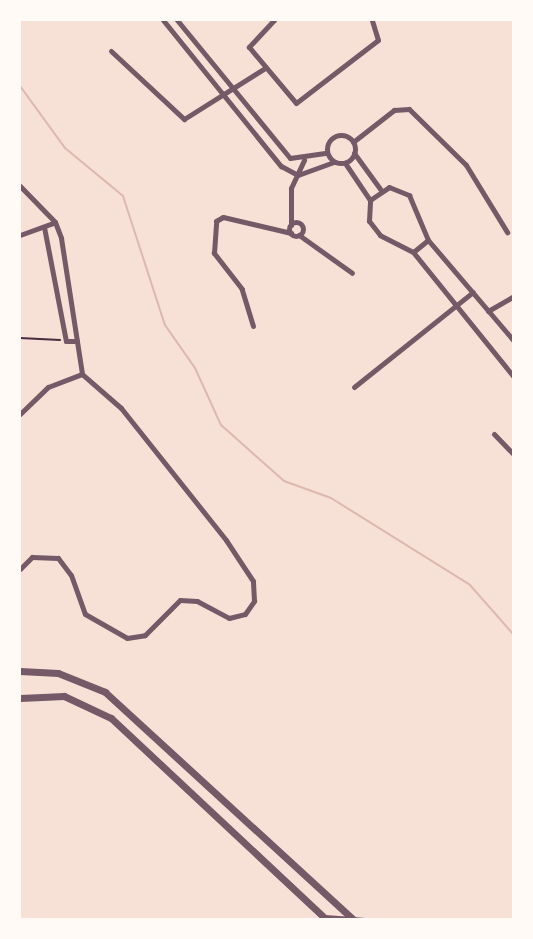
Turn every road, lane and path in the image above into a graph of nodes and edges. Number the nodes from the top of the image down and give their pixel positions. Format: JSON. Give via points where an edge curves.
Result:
{"nodes":[{"id":1,"x":163,"y":20,"type":"edge"},
{"id":2,"x":177,"y":20,"type":"edge"},
{"id":3,"x":274,"y":20,"type":"edge"},
{"id":4,"x":372,"y":20,"type":"edge"},
{"id":5,"x":111,"y":51,"type":"dead end"},
{"id":6,"x":265,"y":68,"type":"junction"},
{"id":7,"x":234,"y":89,"type":"junction"},
{"id":8,"x":222,"y":93,"type":"junction"},
{"id":9,"x":353,"y":142,"type":"junction"},
{"id":10,"x":327,"y":153,"type":"junction"},
{"id":11,"x":354,"y":153,"type":"junction"},
{"id":12,"x":304,"y":160,"type":"junction"},
{"id":13,"x":334,"y":162,"type":"junction"},
{"id":14,"x":345,"y":163,"type":"junction"},
{"id":15,"x":298,"y":175,"type":"junction"},
{"id":16,"x":20,"y":186,"type":"edge"},
{"id":17,"x":381,"y":190,"type":"junction"},
{"id":18,"x":370,"y":200,"type":"junction"},
{"id":19,"x":54,"y":222,"type":"junction"},
{"id":20,"x":291,"y":225,"type":"junction"},
{"id":21,"x":44,"y":227,"type":"junction"},
{"id":22,"x":507,"y":232,"type":"dead end"},
{"id":23,"x":291,"y":233,"type":"junction"},
{"id":24,"x":20,"y":235,"type":"edge"},
{"id":25,"x":299,"y":236,"type":"junction"},
{"id":26,"x":428,"y":240,"type":"junction"},
{"id":27,"x":413,"y":252,"type":"junction"},
{"id":28,"x":352,"y":273,"type":"dead end"},
{"id":29,"x":473,"y":292,"type":"junction"},
{"id":30,"x":513,"y":296,"type":"edge"},
{"id":31,"x":458,"y":306,"type":"junction"},
{"id":32,"x":488,"y":310,"type":"junction"},
{"id":33,"x":253,"y":326,"type":"dead end"},
{"id":34,"x":20,"y":338,"type":"edge"},
{"id":35,"x":66,"y":341,"type":"junction"},
{"id":36,"x":77,"y":341,"type":"junction"},
{"id":37,"x":513,"y":341,"type":"edge"},
{"id":38,"x":82,"y":374,"type":"junction"},
{"id":39,"x":513,"y":377,"type":"edge"},
{"id":40,"x":354,"y":387,"type":"dead end"},
{"id":41,"x":20,"y":414,"type":"edge"},
{"id":42,"x":494,"y":434,"type":"dead end"},
{"id":43,"x":513,"y":455,"type":"edge"},
{"id":44,"x":20,"y":569,"type":"edge"},
{"id":45,"x":20,"y":671,"type":"edge"},
{"id":46,"x":20,"y":698,"type":"edge"},
{"id":47,"x":326,"y":919,"type":"edge"},
{"id":48,"x":354,"y":919,"type":"edge"},
{"id":49,"x":365,"y":920,"type":"edge"}],
"edges":[{"from":1,"to":8,"type":"street"},
{"from":2,"to":7,"type":"street"},
{"from":3,"to":6,"type":"street","via":[[248,43]]},
{"from":4,"to":6,"type":"street","via":[[378,40],[299,102]]},
{"from":5,"to":8,"type":"street","via":[[179,117],[192,117]]},
{"from":6,"to":7,"type":"street"},
{"from":7,"to":8,"type":"street"},
{"from":7,"to":12,"type":"street","via":[[290,158]]},
{"from":8,"to":15,"type":"street","via":[[281,166]]},
{"from":9,"to":10,"type":"street","via":[[344,135],[333,138]]},
{"from":9,"to":11,"type":"street"},
{"from":9,"to":22,"type":"street","via":[[394,110],[409,109],[466,165]]},
{"from":10,"to":12,"type":"street"},
{"from":10,"to":13,"type":"street"},
{"from":11,"to":14,"type":"street"},
{"from":11,"to":17,"type":"street"},
{"from":12,"to":15,"type":"street"},
{"from":13,"to":14,"type":"street"},
{"from":13,"to":15,"type":"street"},
{"from":14,"to":18,"type":"street"},
{"from":15,"to":20,"type":"street","via":[[291,188]]},
{"from":16,"to":19,"type":"street"},
{"from":17,"to":18,"type":"street"},
{"from":17,"to":26,"type":"street","via":[[409,195]]},
{"from":18,"to":27,"type":"street","via":[[367,211],[374,229]]},
{"from":19,"to":21,"type":"street"},
{"from":19,"to":36,"type":"street"},
{"from":20,"to":23,"type":"street"},
{"from":20,"to":25,"type":"street","via":[[302,225]]},
{"from":21,"to":24,"type":"street"},
{"from":21,"to":35,"type":"street"},
{"from":23,"to":25,"type":"street"},
{"from":23,"to":33,"type":"street","via":[[223,217],[216,221],[214,253],[242,289]]},
{"from":25,"to":28,"type":"street"},
{"from":26,"to":27,"type":"street"},
{"from":26,"to":29,"type":"street"},
{"from":27,"to":31,"type":"street"},
{"from":29,"to":31,"type":"street"},
{"from":29,"to":32,"type":"street"},
{"from":30,"to":32,"type":"street"},
{"from":31,"to":39,"type":"street"},
{"from":31,"to":40,"type":"street"},
{"from":32,"to":37,"type":"street"},
{"from":34,"to":35,"type":"path"},
{"from":35,"to":36,"type":"street"},
{"from":36,"to":38,"type":"street"},
{"from":38,"to":41,"type":"street","via":[[48,387]]},
{"from":38,"to":44,"type":"street","via":[[121,408],[226,540],[253,581],[254,601],[244,614],[230,618],[197,601],[180,600],[145,635],[127,638],[85,614],[71,575],[58,558],[32,557]]},
{"from":42,"to":43,"type":"street"},
{"from":45,"to":48,"type":"street","via":[[58,673],[105,692]]},
{"from":46,"to":47,"type":"street","via":[[64,696],[111,718]]},
{"from":47,"to":48,"type":"street"},
{"from":48,"to":49,"type":"street"}]}
